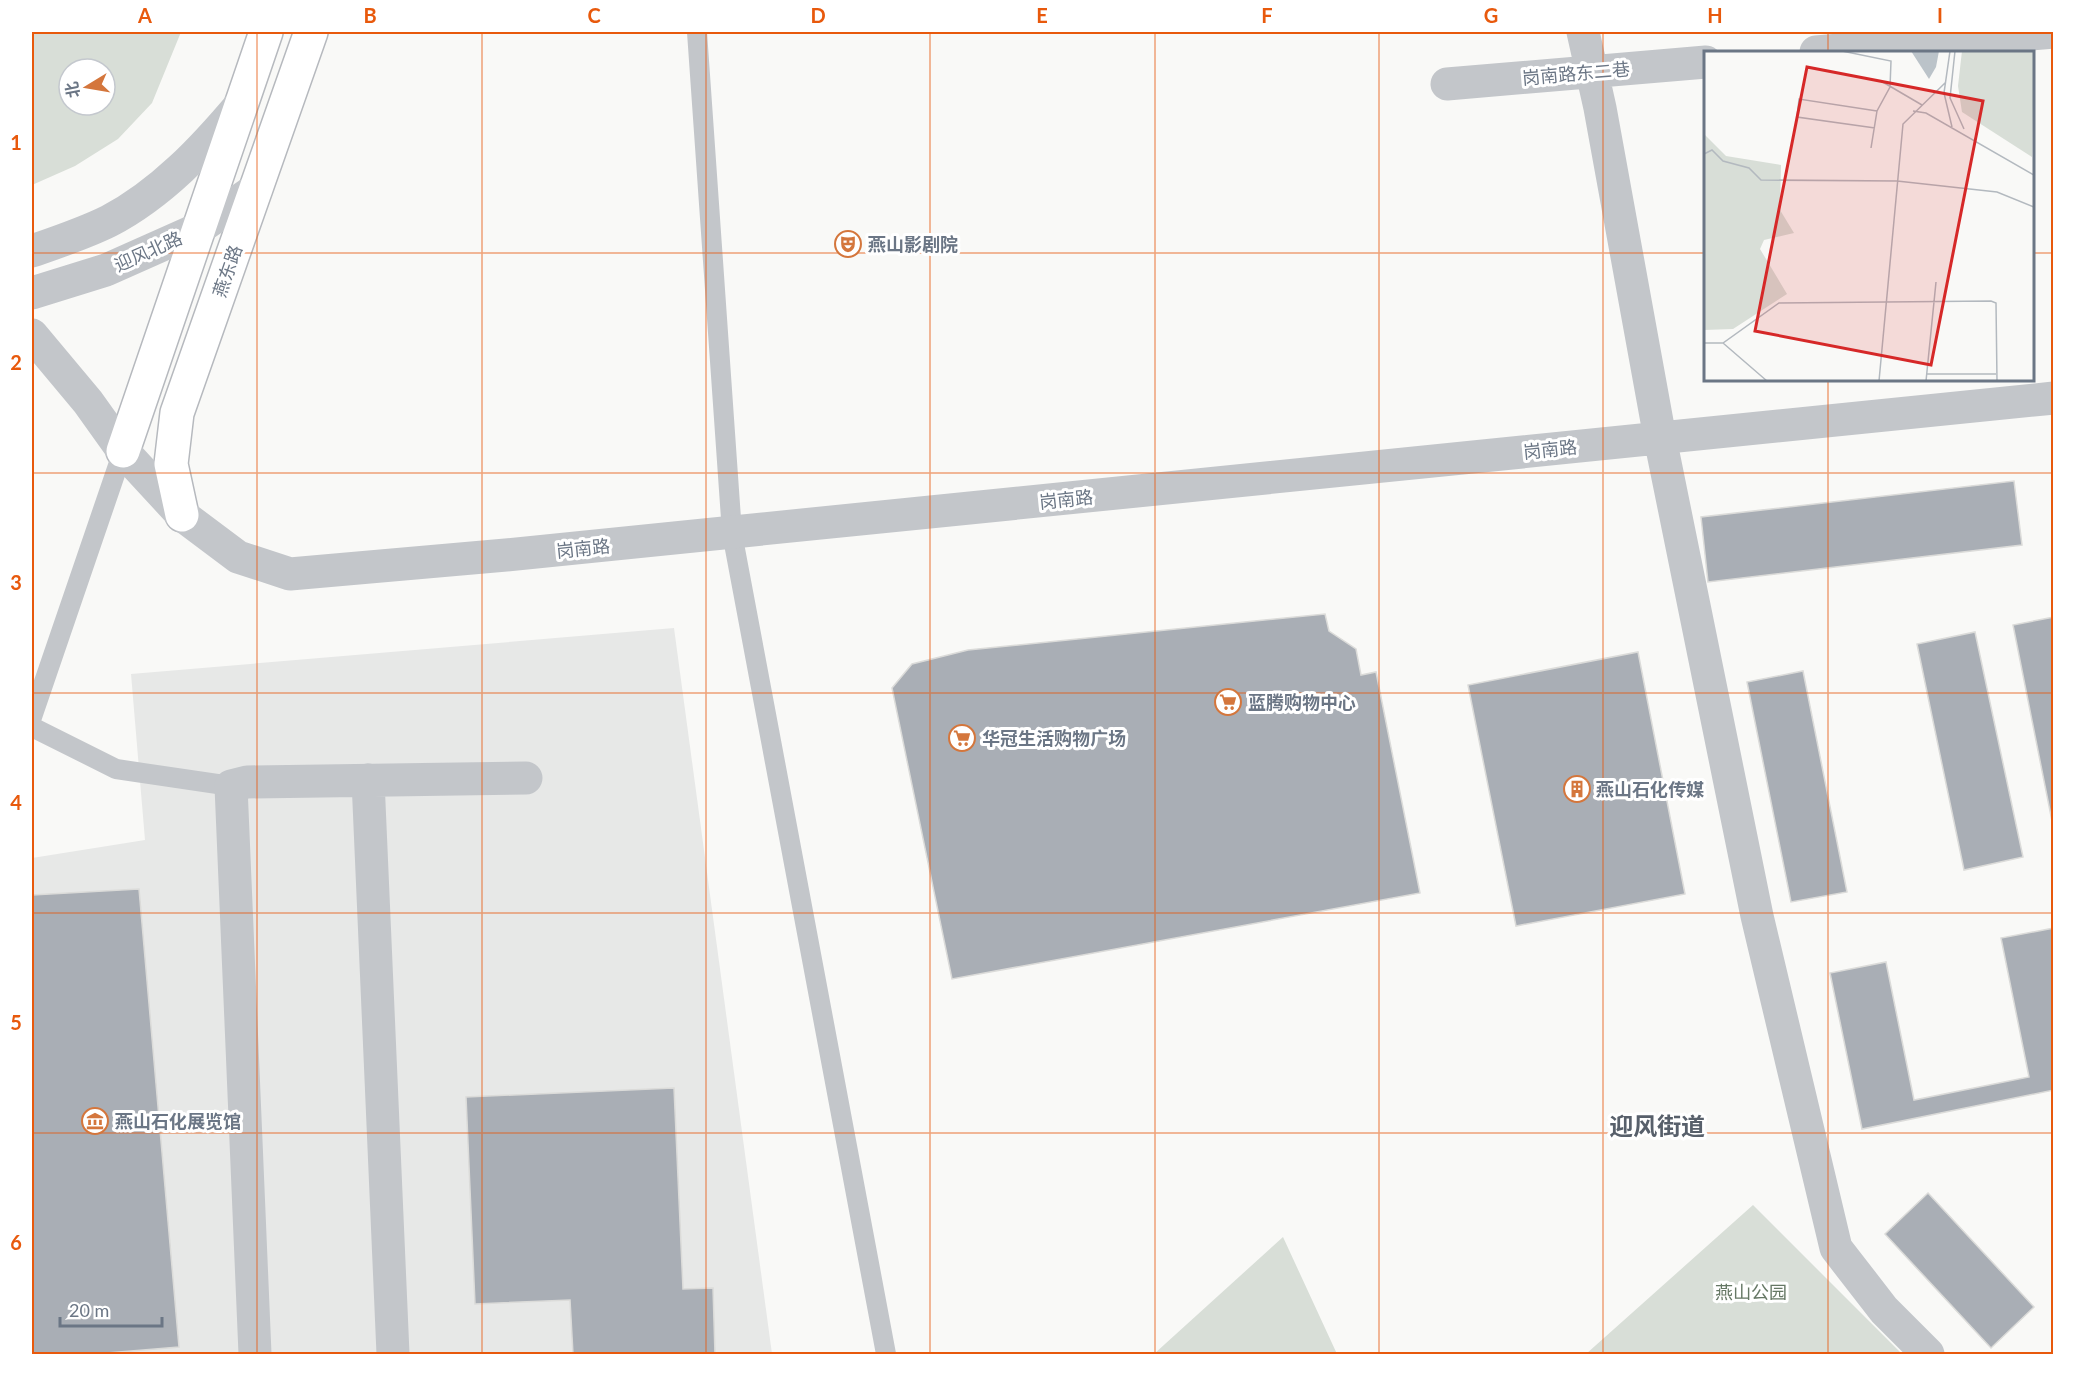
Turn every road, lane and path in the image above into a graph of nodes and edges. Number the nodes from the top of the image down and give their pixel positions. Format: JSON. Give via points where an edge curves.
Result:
{"nodes":[{"id":1,"x":266,"y":32,"type":"edge"},
{"id":2,"x":311,"y":32,"type":"edge"},
{"id":3,"x":697,"y":32,"type":"edge"},
{"id":4,"x":1583,"y":32,"type":"edge"},
{"id":5,"x":2054,"y":32,"type":"edge"},
{"id":6,"x":1828,"y":51,"type":"edge"},
{"id":7,"x":1704,"y":62,"type":"edge"},
{"id":8,"x":1591,"y":72,"type":"junction"},
{"id":9,"x":1447,"y":84,"type":"dead end"},
{"id":10,"x":242,"y":103,"type":"junction"},
{"id":11,"x":256,"y":189,"type":"junction"},
{"id":12,"x":198,"y":229,"type":"junction"},
{"id":13,"x":32,"y":250,"type":"edge"},
{"id":14,"x":32,"y":293,"type":"edge"},
{"id":15,"x":32,"y":335,"type":"edge"},
{"id":16,"x":32,"y":371,"type":"edge"},
{"id":17,"x":2054,"y":398,"type":"edge"},
{"id":18,"x":1660,"y":438,"type":"junction"},
{"id":19,"x":123,"y":451,"type":"junction"},
{"id":20,"x":182,"y":515,"type":"junction"},
{"id":21,"x":732,"y":533,"type":"junction"},
{"id":22,"x":32,"y":717,"type":"edge"},
{"id":23,"x":32,"y":727,"type":"edge"},
{"id":24,"x":526,"y":778,"type":"dead end"},
{"id":25,"x":368,"y":780,"type":"junction"},
{"id":26,"x":231,"y":786,"type":"junction"},
{"id":27,"x":255,"y":1354,"type":"edge"},
{"id":28,"x":393,"y":1354,"type":"edge"},
{"id":29,"x":886,"y":1354,"type":"edge"},
{"id":30,"x":1928,"y":1354,"type":"edge"}],
"edges":[{"from":1,"to":10,"type":"main road"},
{"from":2,"to":11,"type":"main road","name":"燕东路"},
{"from":3,"to":21,"type":"lane"},
{"from":4,"to":8,"type":"street"},
{"from":5,"to":6,"type":"street"},
{"from":7,"to":8,"type":"street","name":"岗南路东二巷"},
{"from":8,"to":9,"type":"street","name":"岗南路东二巷"},
{"from":8,"to":18,"type":"street"},
{"from":10,"to":12,"type":"main road"},
{"from":10,"to":13,"type":"street","via":[[208,143],[148,195],[111,220]]},
{"from":11,"to":12,"type":"street","name":"迎风北路"},
{"from":11,"to":20,"type":"main road","name":"燕东路","via":[[177,413],[171,464]]},
{"from":12,"to":14,"type":"street","name":"迎风北路","via":[[106,270]]},
{"from":12,"to":19,"type":"main road"},
{"from":15,"to":19,"type":"street"},
{"from":16,"to":19,"type":"street"},
{"from":17,"to":18,"type":"street","name":"岗南路"},
{"from":18,"to":21,"type":"street","name":"岗南路"},
{"from":18,"to":30,"type":"street","via":[[1757,916],[1836,1248],[1884,1310]]},
{"from":19,"to":20,"type":"street","name":"岗南路"},
{"from":19,"to":22,"type":"lane"},
{"from":20,"to":21,"type":"street","name":"岗南路","via":[[238,557],[290,574]]},
{"from":21,"to":29,"type":"lane"},
{"from":23,"to":26,"type":"lane","via":[[116,769]]},
{"from":24,"to":25,"type":"street"},
{"from":25,"to":26,"type":"street","via":[[247,782]]},
{"from":25,"to":28,"type":"street"},
{"from":26,"to":27,"type":"street"}]}
